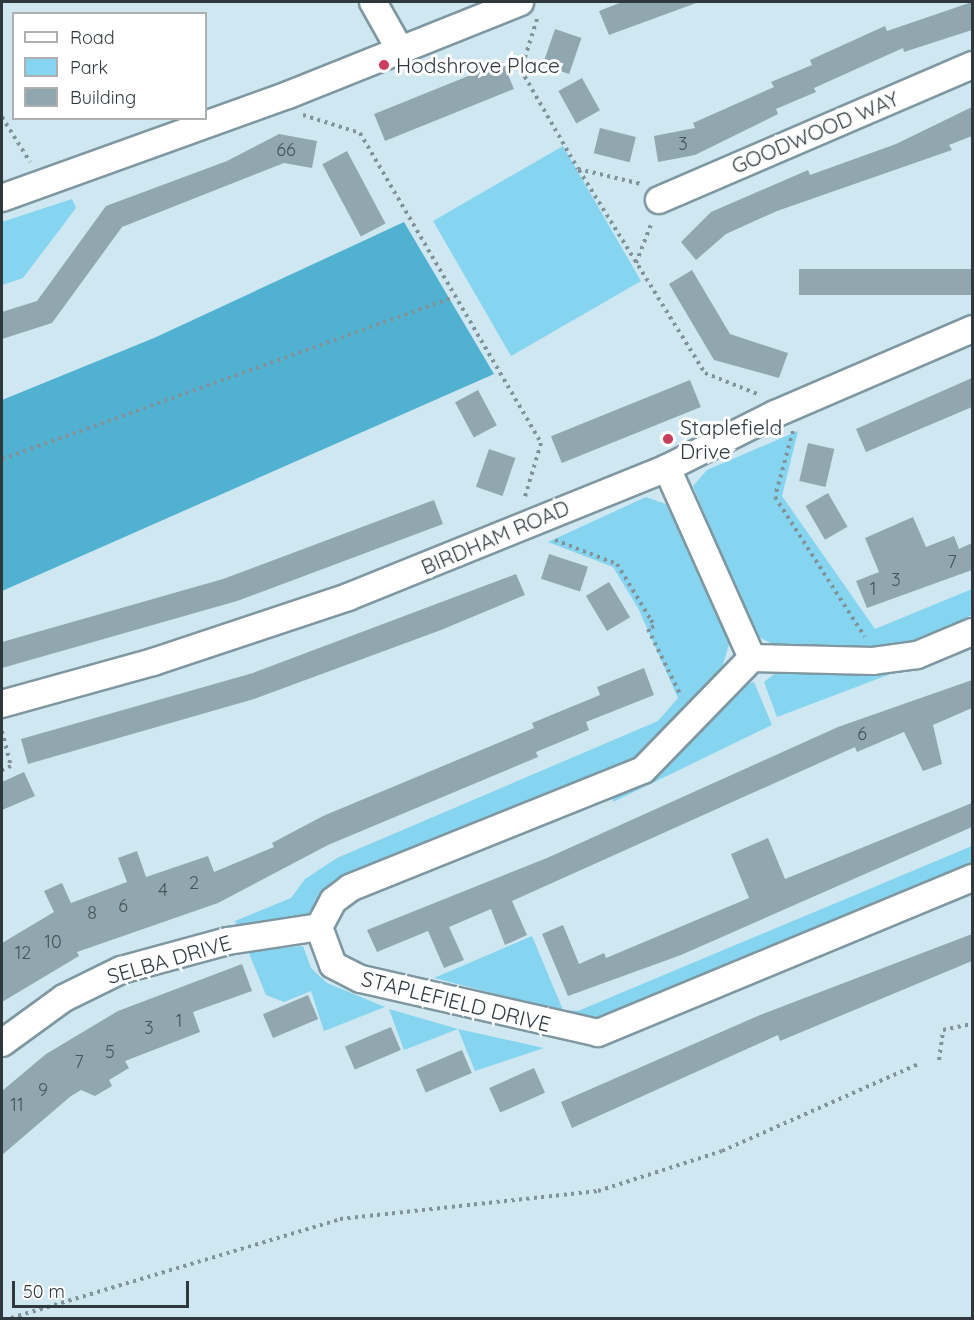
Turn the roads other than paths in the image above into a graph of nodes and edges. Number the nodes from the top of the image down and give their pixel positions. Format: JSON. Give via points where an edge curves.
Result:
{"nodes":[{"id":1,"x":373,"y":2,"type":"edge"},
{"id":2,"x":520,"y":2,"type":"edge"},
{"id":3,"x":400,"y":50,"type":"junction"},
{"id":4,"x":972,"y":65,"type":"edge"},
{"id":5,"x":2,"y":198,"type":"edge"},
{"id":6,"x":659,"y":200,"type":"road end"},
{"id":7,"x":972,"y":329,"type":"edge"},
{"id":8,"x":667,"y":468,"type":"junction"},
{"id":9,"x":972,"y":632,"type":"edge"},
{"id":10,"x":752,"y":658,"type":"junction"},
{"id":11,"x":2,"y":704,"type":"edge"},
{"id":12,"x":972,"y":878,"type":"edge"},
{"id":13,"x":319,"y":927,"type":"junction"},
{"id":14,"x":2,"y":1042,"type":"edge"}],
"edges":[{"from":1,"to":3,"type":"street"},
{"from":2,"to":3,"type":"street"},
{"from":3,"to":5,"type":"street","via":[[288,95]]},
{"from":4,"to":6,"type":"street","name":"GOODWOOD WAY"},
{"from":7,"to":8,"type":"street","name":"BIRDHAM ROAD","via":[[775,414]]},
{"from":8,"to":10,"type":"street"},
{"from":8,"to":11,"type":"street","name":"BIRDHAM ROAD","via":[[538,529],[338,601],[153,662]]},
{"from":9,"to":10,"type":"street","via":[[917,655],[873,661]]},
{"from":10,"to":13,"type":"street","via":[[643,770],[350,888],[333,901]]},
{"from":12,"to":13,"type":"street","name":"STAPLEFIELD DRIVE","via":[[598,1033],[362,980],[333,965]]},
{"from":13,"to":14,"type":"street","name":"SELBA DRIVE","via":[[228,941],[121,970],[64,998]]}]}
